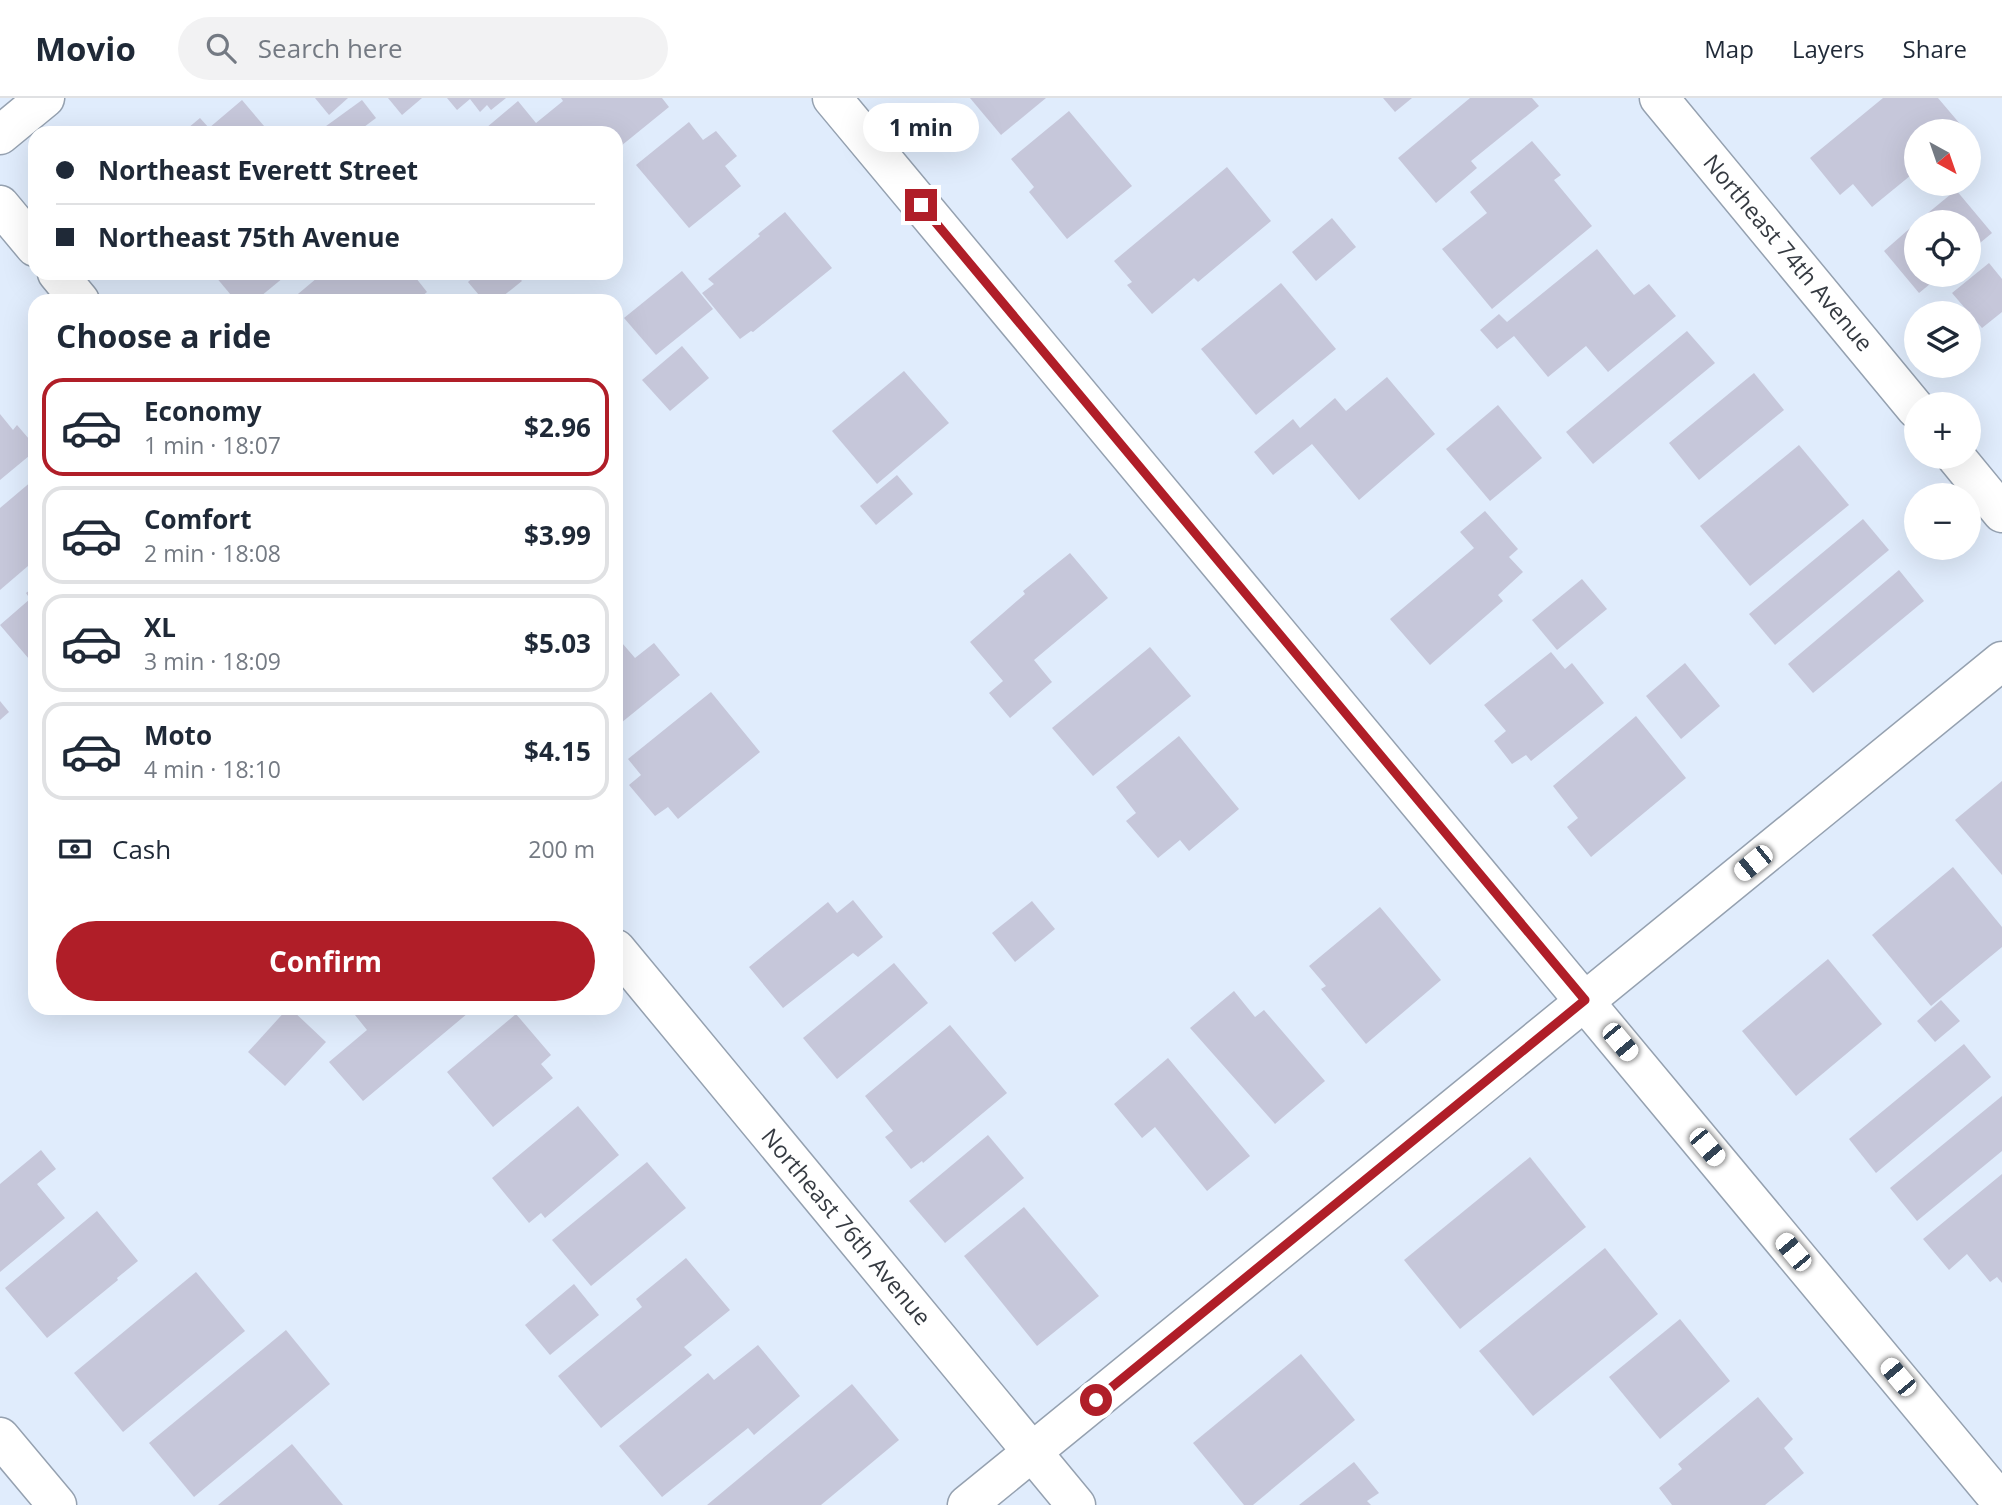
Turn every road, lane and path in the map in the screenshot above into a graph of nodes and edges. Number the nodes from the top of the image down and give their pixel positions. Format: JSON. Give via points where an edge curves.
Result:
{"nodes":[{"id":1,"x":45,"y":98,"type":"edge"},
{"id":2,"x":832,"y":98,"type":"edge"},
{"id":3,"x":1659,"y":98,"type":"edge"},
{"id":4,"x":0,"y":135,"type":"edge"},
{"id":5,"x":0,"y":205,"type":"edge"},
{"id":6,"x":28,"y":239,"type":"edge"},
{"id":7,"x":63,"y":280,"type":"edge"},
{"id":8,"x":74,"y":294,"type":"edge"},
{"id":9,"x":1904,"y":394,"type":"edge"},
{"id":10,"x":1966,"y":469,"type":"edge"},
{"id":11,"x":2002,"y":513,"type":"edge"},
{"id":12,"x":2002,"y":660,"type":"edge"},
{"id":13,"x":623,"y":958,"type":"edge"},
{"id":14,"x":1585,"y":1000,"type":"junction"},
{"id":15,"x":0,"y":1437,"type":"edge"},
{"id":16,"x":1032,"y":1452,"type":"junction"},
{"id":17,"x":2002,"y":1503,"type":"edge"},
{"id":18,"x":57,"y":1505,"type":"edge"},
{"id":19,"x":967,"y":1505,"type":"edge"},
{"id":20,"x":1076,"y":1505,"type":"edge"}],
"edges":[{"from":1,"to":4,"type":"street"},
{"from":2,"to":14,"type":"street"},
{"from":3,"to":9,"type":"street","name":"Northeast 74th Avenue"},
{"from":5,"to":6,"type":"street"},
{"from":7,"to":8,"type":"street"},
{"from":10,"to":11,"type":"street"},
{"from":12,"to":14,"type":"street"},
{"from":13,"to":16,"type":"street","name":"Northeast 76th Avenue"},
{"from":14,"to":16,"type":"street"},
{"from":14,"to":17,"type":"street"},
{"from":15,"to":18,"type":"street"},
{"from":16,"to":19,"type":"street"},
{"from":16,"to":20,"type":"street","name":"Northeast 76th Avenue"}]}
